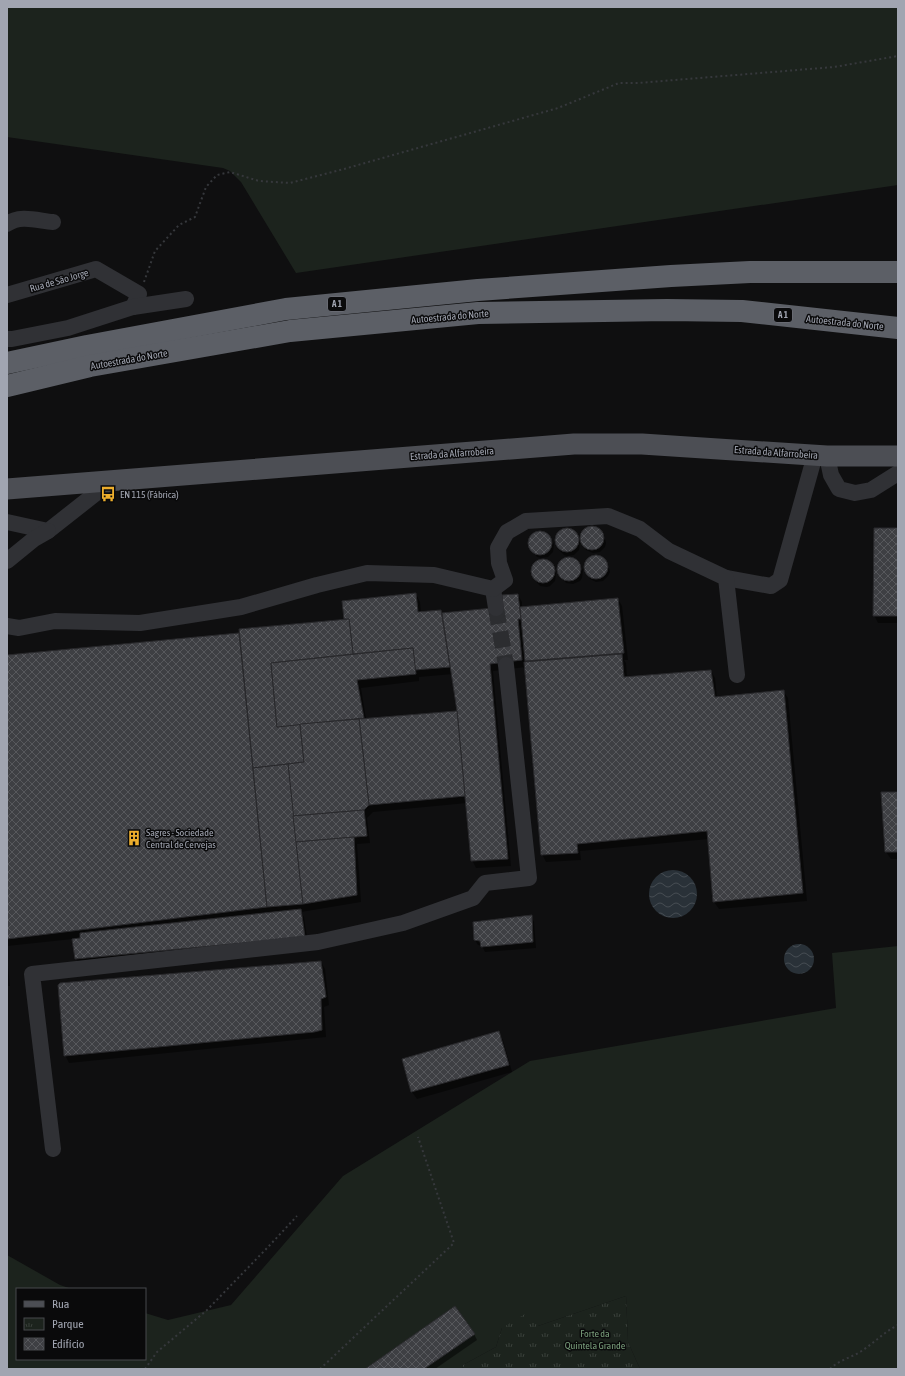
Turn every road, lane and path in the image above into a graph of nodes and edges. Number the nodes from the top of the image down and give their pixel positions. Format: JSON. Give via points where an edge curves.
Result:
{"nodes":[{"id":1,"x":898,"y":56,"type":"edge"},
{"id":2,"x":53,"y":222,"type":"dead end"},
{"id":3,"x":7,"y":224,"type":"edge"},
{"id":4,"x":898,"y":272,"type":"edge"},
{"id":5,"x":7,"y":295,"type":"edge"},
{"id":6,"x":186,"y":299,"type":"dead end"},
{"id":7,"x":136,"y":301,"type":"junction"},
{"id":8,"x":898,"y":328,"type":"edge"},
{"id":9,"x":7,"y":339,"type":"edge"},
{"id":10,"x":7,"y":363,"type":"edge"},
{"id":11,"x":7,"y":386,"type":"edge"},
{"id":12,"x":821,"y":455,"type":"junction"},
{"id":13,"x":898,"y":456,"type":"edge"},
{"id":14,"x":898,"y":473,"type":"edge"},
{"id":15,"x":114,"y":479,"type":"junction"},
{"id":16,"x":7,"y":489,"type":"edge"},
{"id":17,"x":7,"y":522,"type":"edge"},
{"id":18,"x":48,"y":531,"type":"junction"},
{"id":19,"x":7,"y":561,"type":"edge"},
{"id":20,"x":726,"y":578,"type":"junction"},
{"id":21,"x":493,"y":589,"type":"junction"},
{"id":22,"x":496,"y":608,"type":"tunnel mouth"},
{"id":23,"x":7,"y":626,"type":"edge"},
{"id":24,"x":506,"y":665,"type":"tunnel mouth"},
{"id":25,"x":737,"y":675,"type":"dead end"},
{"id":26,"x":418,"y":1137,"type":"dead end"},
{"id":27,"x":53,"y":1149,"type":"dead end"},
{"id":28,"x":297,"y":1216,"type":"dead end"},
{"id":29,"x":898,"y":1325,"type":"edge"},
{"id":30,"x":145,"y":1369,"type":"edge"},
{"id":31,"x":320,"y":1369,"type":"edge"},
{"id":32,"x":830,"y":1369,"type":"edge"}],
"edges":[{"from":1,"to":7,"type":"path","via":[[834,67],[619,83],[558,108],[290,182],[259,182],[230,172],[217,175],[206,187],[195,217],[179,225],[155,251]]},
{"from":2,"to":3,"type":"street","via":[[25,219],[12,220]]},
{"from":4,"to":10,"type":"highway","name":"Autoestrada do Norte","number":"A 1","via":[[750,272],[671,276],[478,290],[286,309]]},
{"from":5,"to":7,"type":"street","name":"Rua de São Jorge","via":[[96,269]]},
{"from":6,"to":7,"type":"street"},
{"from":7,"to":9,"type":"street","via":[[68,328]]},
{"from":8,"to":11,"type":"highway","name":"Autoestrada do Norte","number":"A 1","via":[[742,311],[478,313],[290,331],[90,366]]},
{"from":12,"to":13,"type":"main road","name":"Estrada da Alfarrobeira"},
{"from":12,"to":14,"type":"street","via":[[839,489],[855,493],[871,490]]},
{"from":12,"to":15,"type":"main road","name":"Estrada da Alfarrobeira","via":[[642,444],[574,444]]},
{"from":12,"to":20,"type":"street","via":[[780,580],[771,586]]},
{"from":15,"to":16,"type":"main road","name":"Estrada da Alfarrobeira"},
{"from":15,"to":18,"type":"street"},
{"from":17,"to":18,"type":"street"},
{"from":18,"to":19,"type":"street"},
{"from":20,"to":21,"type":"street","via":[[669,551],[640,529],[608,516],[526,521],[507,532],[498,548],[499,563],[505,580]]},
{"from":20,"to":25,"type":"street"},
{"from":21,"to":22,"type":"street"},
{"from":21,"to":23,"type":"street","via":[[434,575],[366,573],[241,607],[140,623],[55,621],[19,628]]},
{"from":24,"to":27,"type":"street","via":[[529,878],[485,883],[474,898],[403,923],[318,942],[32,974]]},
{"from":26,"to":31,"type":"path","via":[[454,1243]]},
{"from":28,"to":30,"type":"path","via":[[207,1310],[157,1352]]},
{"from":29,"to":32,"type":"path","via":[[860,1352]]}]}
